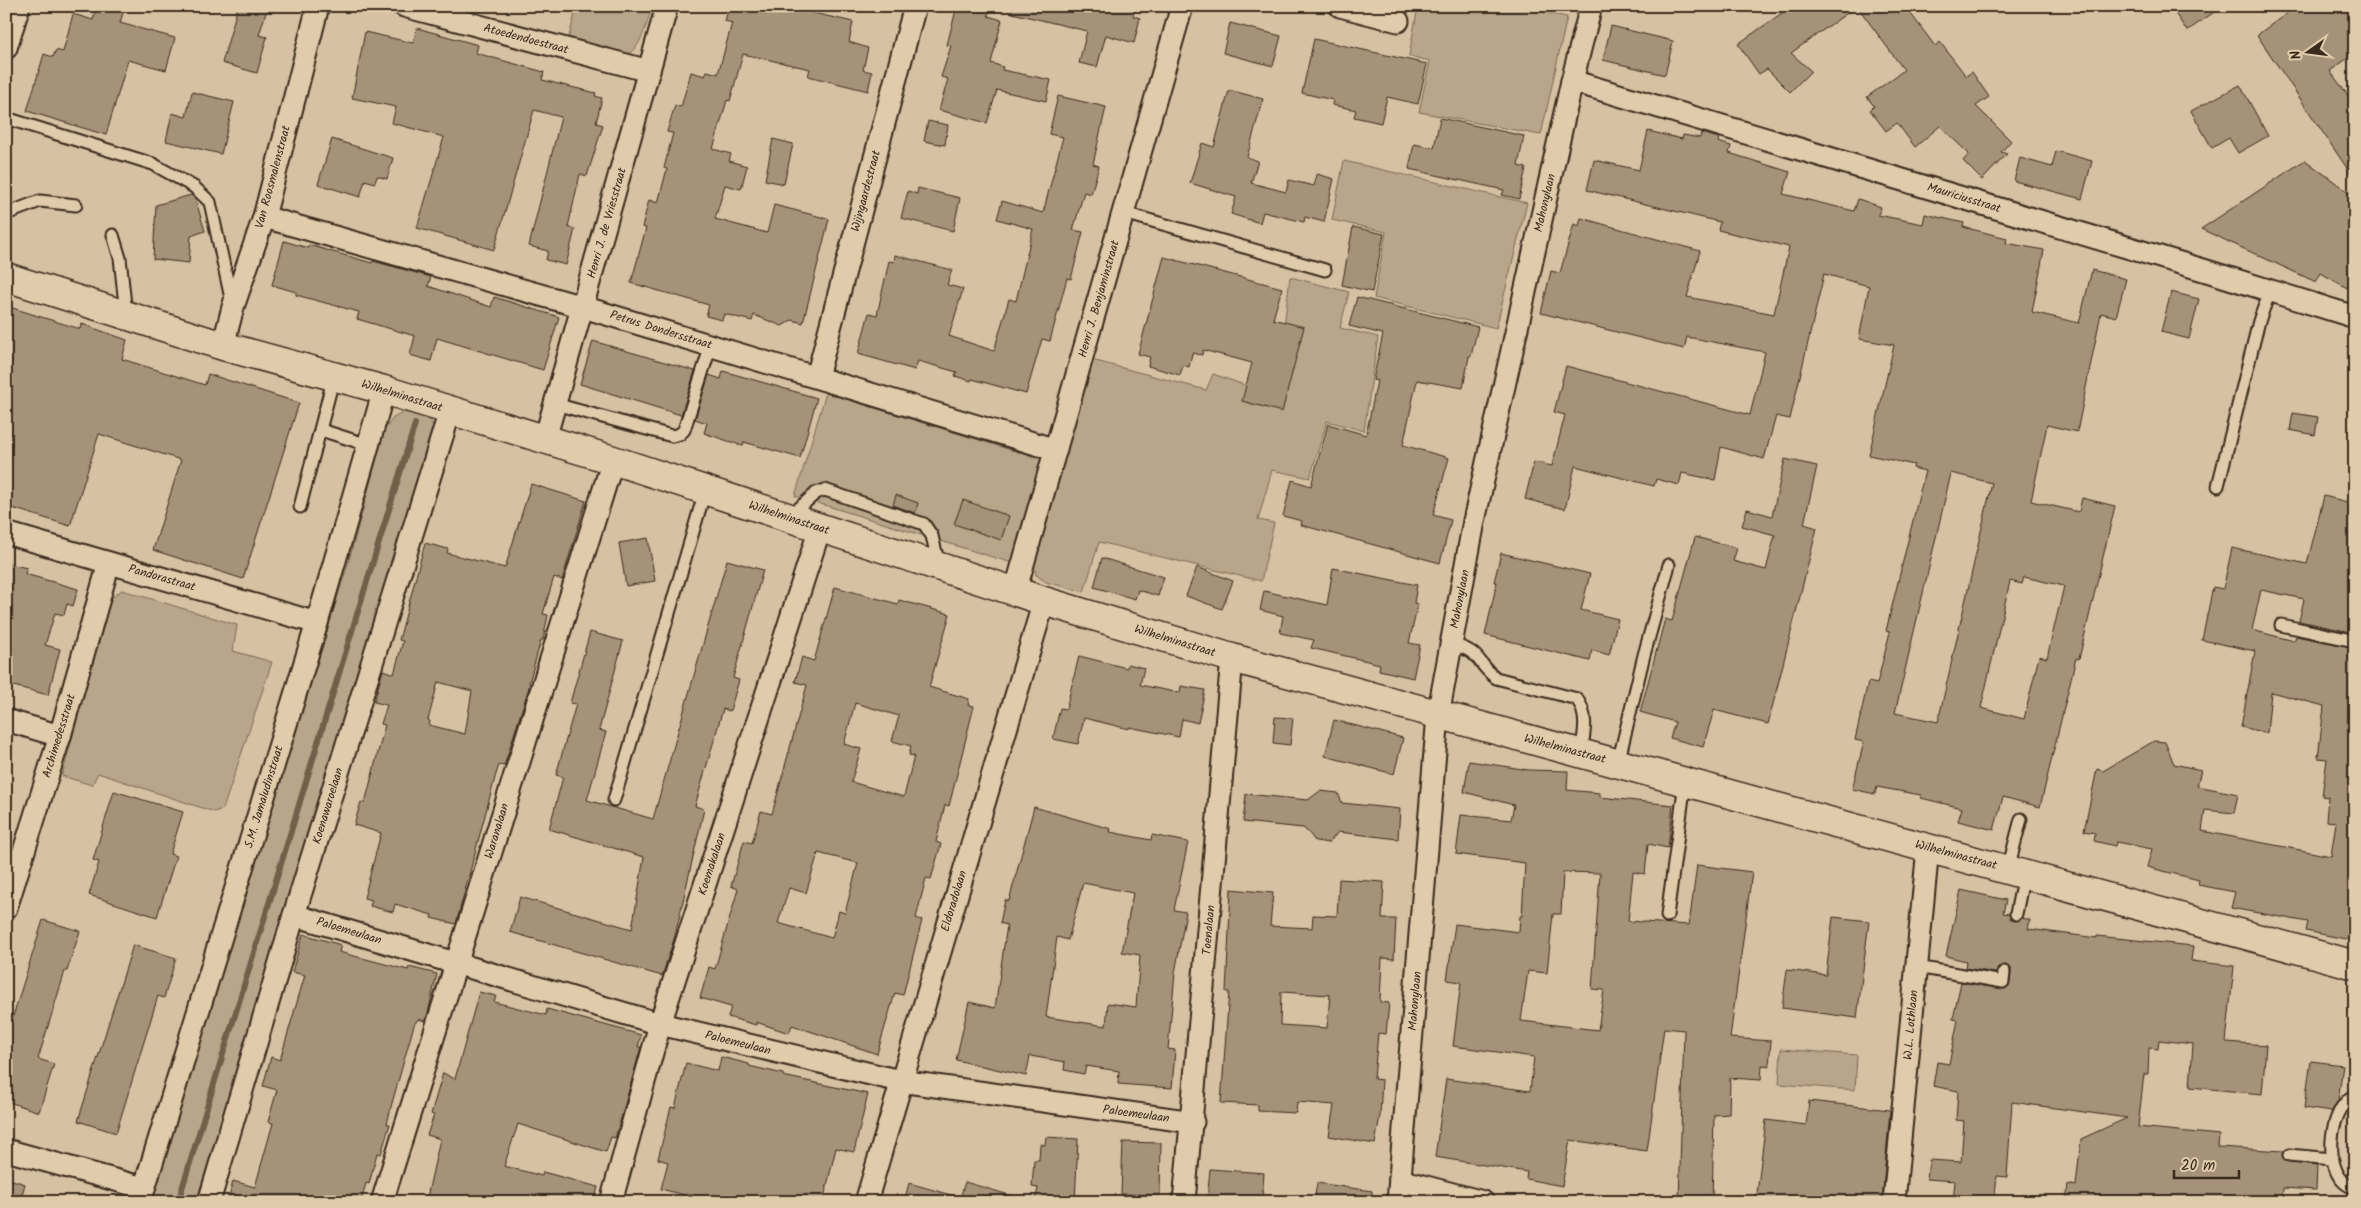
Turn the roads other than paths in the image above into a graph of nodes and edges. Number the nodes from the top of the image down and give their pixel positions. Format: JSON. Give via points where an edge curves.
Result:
{"nodes":[{"id":1,"x":19,"y":6,"type":"edge"},
{"id":2,"x":318,"y":6,"type":"edge"},
{"id":3,"x":404,"y":6,"type":"edge"},
{"id":4,"x":667,"y":6,"type":"edge"},
{"id":5,"x":915,"y":6,"type":"edge"},
{"id":6,"x":1182,"y":6,"type":"edge"},
{"id":7,"x":1591,"y":6,"type":"edge"},
{"id":8,"x":1344,"y":7,"type":"edge"},
{"id":9,"x":1398,"y":21,"type":"dead end"},
{"id":10,"x":6,"y":48,"type":"edge"},
{"id":11,"x":649,"y":71,"type":"junction"},
{"id":12,"x":1572,"y":81,"type":"junction"},
{"id":13,"x":6,"y":118,"type":"edge"},
{"id":14,"x":76,"y":205,"type":"dead end"},
{"id":15,"x":1124,"y":213,"type":"junction"},
{"id":16,"x":6,"y":214,"type":"edge"},
{"id":17,"x":264,"y":216,"type":"junction"},
{"id":18,"x":113,"y":235,"type":"dead end"},
{"id":19,"x":1325,"y":270,"type":"dead end"},
{"id":20,"x":6,"y":277,"type":"edge"},
{"id":21,"x":2270,"y":291,"type":"junction"},
{"id":22,"x":233,"y":307,"type":"junction"},
{"id":23,"x":583,"y":307,"type":"junction"},
{"id":24,"x":126,"y":315,"type":"junction"},
{"id":25,"x":2355,"y":317,"type":"edge"},
{"id":26,"x":711,"y":345,"type":"junction"},
{"id":27,"x":223,"y":346,"type":"junction"},
{"id":28,"x":334,"y":376,"type":"junction"},
{"id":29,"x":816,"y":376,"type":"junction"},
{"id":30,"x":384,"y":390,"type":"junction"},
{"id":31,"x":555,"y":404,"type":"junction"},
{"id":32,"x":450,"y":411,"type":"junction"},
{"id":33,"x":321,"y":430,"type":"junction"},
{"id":34,"x":545,"y":439,"type":"junction"},
{"id":35,"x":368,"y":445,"type":"junction"},
{"id":36,"x":1056,"y":450,"type":"junction"},
{"id":37,"x":613,"y":460,"type":"junction"},
{"id":38,"x":2218,"y":486,"type":"dead end"},
{"id":39,"x":705,"y":491,"type":"junction"},
{"id":40,"x":300,"y":507,"type":"dead end"},
{"id":41,"x":789,"y":518,"type":"junction"},
{"id":42,"x":820,"y":528,"type":"junction"},
{"id":43,"x":6,"y":533,"type":"edge"},
{"id":44,"x":109,"y":563,"type":"junction"},
{"id":45,"x":1669,"y":565,"type":"dead end"},
{"id":46,"x":939,"y":567,"type":"junction"},
{"id":47,"x":1015,"y":592,"type":"junction"},
{"id":48,"x":1044,"y":601,"type":"junction"},
{"id":49,"x":318,"y":623,"type":"junction"},
{"id":50,"x":2281,"y":625,"type":"dead end"},
{"id":51,"x":2355,"y":641,"type":"edge"},
{"id":52,"x":1452,"y":644,"type":"junction"},
{"id":53,"x":1232,"y":658,"type":"junction"},
{"id":54,"x":1438,"y":715,"type":"junction"},
{"id":55,"x":6,"y":720,"type":"edge"},
{"id":56,"x":60,"y":736,"type":"junction"},
{"id":57,"x":1581,"y":753,"type":"junction"},
{"id":58,"x":1618,"y":763,"type":"junction"},
{"id":59,"x":1685,"y":782,"type":"junction"},
{"id":60,"x":614,"y":800,"type":"dead end"},
{"id":61,"x":2021,"y":819,"type":"dead end"},
{"id":62,"x":1928,"y":848,"type":"junction"},
{"id":63,"x":2016,"y":872,"type":"junction"},
{"id":64,"x":6,"y":906,"type":"edge"},
{"id":65,"x":2016,"y":914,"type":"dead end"},
{"id":66,"x":294,"y":915,"type":"junction"},
{"id":67,"x":1667,"y":916,"type":"dead end"},
{"id":68,"x":455,"y":963,"type":"junction"},
{"id":69,"x":2355,"y":965,"type":"edge"},
{"id":70,"x":1916,"y":967,"type":"junction"},
{"id":71,"x":2004,"y":972,"type":"dead end"},
{"id":72,"x":660,"y":1024,"type":"junction"},
{"id":73,"x":900,"y":1082,"type":"junction"},
{"id":74,"x":2355,"y":1095,"type":"edge"},
{"id":75,"x":1192,"y":1122,"type":"junction"},
{"id":76,"x":6,"y":1150,"type":"edge"},
{"id":77,"x":2289,"y":1155,"type":"dead end"},
{"id":78,"x":2332,"y":1159,"type":"junction"},
{"id":79,"x":1400,"y":1180,"type":"junction"},
{"id":80,"x":2355,"y":1188,"type":"edge"},
{"id":81,"x":142,"y":1195,"type":"edge"},
{"id":82,"x":209,"y":1202,"type":"edge"},
{"id":83,"x":382,"y":1202,"type":"edge"},
{"id":84,"x":611,"y":1202,"type":"edge"},
{"id":85,"x":866,"y":1202,"type":"edge"},
{"id":86,"x":1184,"y":1202,"type":"edge"},
{"id":87,"x":1398,"y":1202,"type":"edge"},
{"id":88,"x":1483,"y":1202,"type":"edge"},
{"id":89,"x":1894,"y":1202,"type":"edge"}],
"edges":[{"from":1,"to":10,"type":"street"},
{"from":2,"to":17,"type":"street","name":"Van Roosmalenstraat"},
{"from":3,"to":11,"type":"street","name":"Atoedendoestraat"},
{"from":4,"to":11,"type":"street","name":"Henri J. de Vriesstraat"},
{"from":5,"to":29,"type":"street","name":"Wijngaardestraat"},
{"from":6,"to":15,"type":"street","name":"Henri J. Benjaminstraat"},
{"from":7,"to":12,"type":"street","name":"Mahonylaan"},
{"from":8,"to":9,"type":"street"},
{"from":11,"to":23,"type":"street","name":"Henri J. de Vriesstraat"},
{"from":12,"to":21,"type":"street","name":"Mauriciusstraat"},
{"from":12,"to":52,"type":"street","name":"Mahonylaan","via":[[1474,521]]},
{"from":13,"to":22,"type":"lane","via":[[153,164],[202,194],[210,202]]},
{"from":14,"to":16,"type":"lane","via":[[40,201]]},
{"from":15,"to":19,"type":"lane"},
{"from":15,"to":36,"type":"street","name":"Henri J. Benjaminstraat"},
{"from":17,"to":22,"type":"street","name":"Van Roosmalenstraat"},
{"from":17,"to":23,"type":"street","name":"Petrus Dondersstraat"},
{"from":18,"to":24,"type":"lane","via":[[120,258]]},
{"from":20,"to":24,"type":"street","name":"Wilhelminastraat"},
{"from":21,"to":25,"type":"street","name":"Mauriciusstraat"},
{"from":21,"to":38,"type":"lane","via":[[2259,321]]},
{"from":22,"to":27,"type":"street","name":"Van Roosmalenstraat"},
{"from":23,"to":26,"type":"street","name":"Petrus Dondersstraat"},
{"from":23,"to":31,"type":"street","name":"Henri J. de Vriesstraat"},
{"from":24,"to":27,"type":"street","name":"Wilhelminastraat"},
{"from":26,"to":29,"type":"street","name":"Petrus Dondersstraat"},
{"from":26,"to":31,"type":"lane","via":[[680,434],[672,436]]},
{"from":27,"to":28,"type":"street","name":"Wilhelminastraat"},
{"from":28,"to":30,"type":"street","name":"Wilhelminastraat"},
{"from":28,"to":33,"type":"lane"},
{"from":29,"to":36,"type":"street","name":"Petrus Dondersstraat"},
{"from":30,"to":32,"type":"street","name":"Wilhelminastraat"},
{"from":30,"to":35,"type":"street","name":"S.M. Jamaludinstraat"},
{"from":31,"to":34,"type":"street","name":"Henri J. de Vriesstraat"},
{"from":32,"to":34,"type":"street","name":"Wilhelminastraat"},
{"from":32,"to":66,"type":"street","name":"Koenawaroelaan"},
{"from":33,"to":35,"type":"lane"},
{"from":33,"to":40,"type":"lane"},
{"from":34,"to":37,"type":"street","name":"Wilhelminastraat"},
{"from":35,"to":49,"type":"street","name":"S.M. Jamaludinstraat"},
{"from":36,"to":47,"type":"street","name":"Henri J. Benjaminstraat"},
{"from":37,"to":39,"type":"street","name":"Wilhelminastraat"},
{"from":37,"to":68,"type":"street","name":"Waranalaan"},
{"from":39,"to":41,"type":"street","name":"Wilhelminastraat"},
{"from":39,"to":60,"type":"lane"},
{"from":41,"to":42,"type":"street","name":"Wilhelminastraat"},
{"from":41,"to":46,"type":"lane","via":[[816,493],[825,490],[924,524],[932,536]]},
{"from":42,"to":46,"type":"street","name":"Wilhelminastraat"},
{"from":42,"to":72,"type":"street","name":"Koemakalaan"},
{"from":43,"to":44,"type":"street","name":"Pandorastraat"},
{"from":44,"to":49,"type":"street","name":"Pandorastraat"},
{"from":44,"to":56,"type":"street","name":"Archimedesstraat"},
{"from":45,"to":58,"type":"lane"},
{"from":46,"to":47,"type":"street","name":"Wilhelminastraat"},
{"from":47,"to":48,"type":"street","name":"Wilhelminastraat"},
{"from":48,"to":53,"type":"street","name":"Wilhelminastraat"},
{"from":48,"to":73,"type":"street","name":"Eldoradolaan"},
{"from":49,"to":81,"type":"street","name":"S.M. Jamaludinstraat"},
{"from":50,"to":51,"type":"lane"},
{"from":52,"to":54,"type":"street","name":"Mahonylaan"},
{"from":52,"to":57,"type":"lane","via":[[1474,652],[1496,678],[1577,699],[1584,708],[1586,726]]},
{"from":53,"to":54,"type":"street","name":"Wilhelminastraat"},
{"from":53,"to":75,"type":"street","name":"Toenalaan"},
{"from":54,"to":57,"type":"street","name":"Wilhelminastraat"},
{"from":54,"to":79,"type":"street","name":"Mahonylaan"},
{"from":55,"to":56,"type":"street"},
{"from":56,"to":64,"type":"street","name":"Archimedesstraat"},
{"from":57,"to":58,"type":"street","name":"Wilhelminastraat"},
{"from":58,"to":59,"type":"street","name":"Wilhelminastraat"},
{"from":59,"to":62,"type":"street","name":"Wilhelminastraat"},
{"from":59,"to":67,"type":"lane"},
{"from":61,"to":63,"type":"lane"},
{"from":62,"to":63,"type":"street","name":"Wilhelminastraat"},
{"from":62,"to":70,"type":"street","name":"W.L. Lothlaan"},
{"from":63,"to":65,"type":"lane"},
{"from":63,"to":69,"type":"street","name":"Wilhelminastraat"},
{"from":66,"to":68,"type":"street","name":"Paloemeulaan"},
{"from":66,"to":82,"type":"street","name":"Koenawaroelaan"},
{"from":68,"to":72,"type":"street","name":"Paloemeulaan"},
{"from":68,"to":83,"type":"street","name":"Waranalaan"},
{"from":70,"to":71,"type":"lane","via":[[2003,982]]},
{"from":70,"to":89,"type":"street","name":"W.L. Lothlaan"},
{"from":72,"to":73,"type":"street","name":"Paloemeulaan"},
{"from":72,"to":84,"type":"street","name":"Koemakalaan"},
{"from":73,"to":75,"type":"street","name":"Paloemeulaan"},
{"from":73,"to":85,"type":"street","name":"Eldoradolaan"},
{"from":74,"to":78,"type":"lane","via":[[2343,1105],[2336,1124]]},
{"from":75,"to":86,"type":"street","name":"Toenalaan"},
{"from":76,"to":81,"type":"street"},
{"from":77,"to":78,"type":"lane"},
{"from":78,"to":80,"type":"lane","via":[[2342,1182]]},
{"from":79,"to":87,"type":"street","name":"Mahonylaan"},
{"from":79,"to":88,"type":"street"}]}
